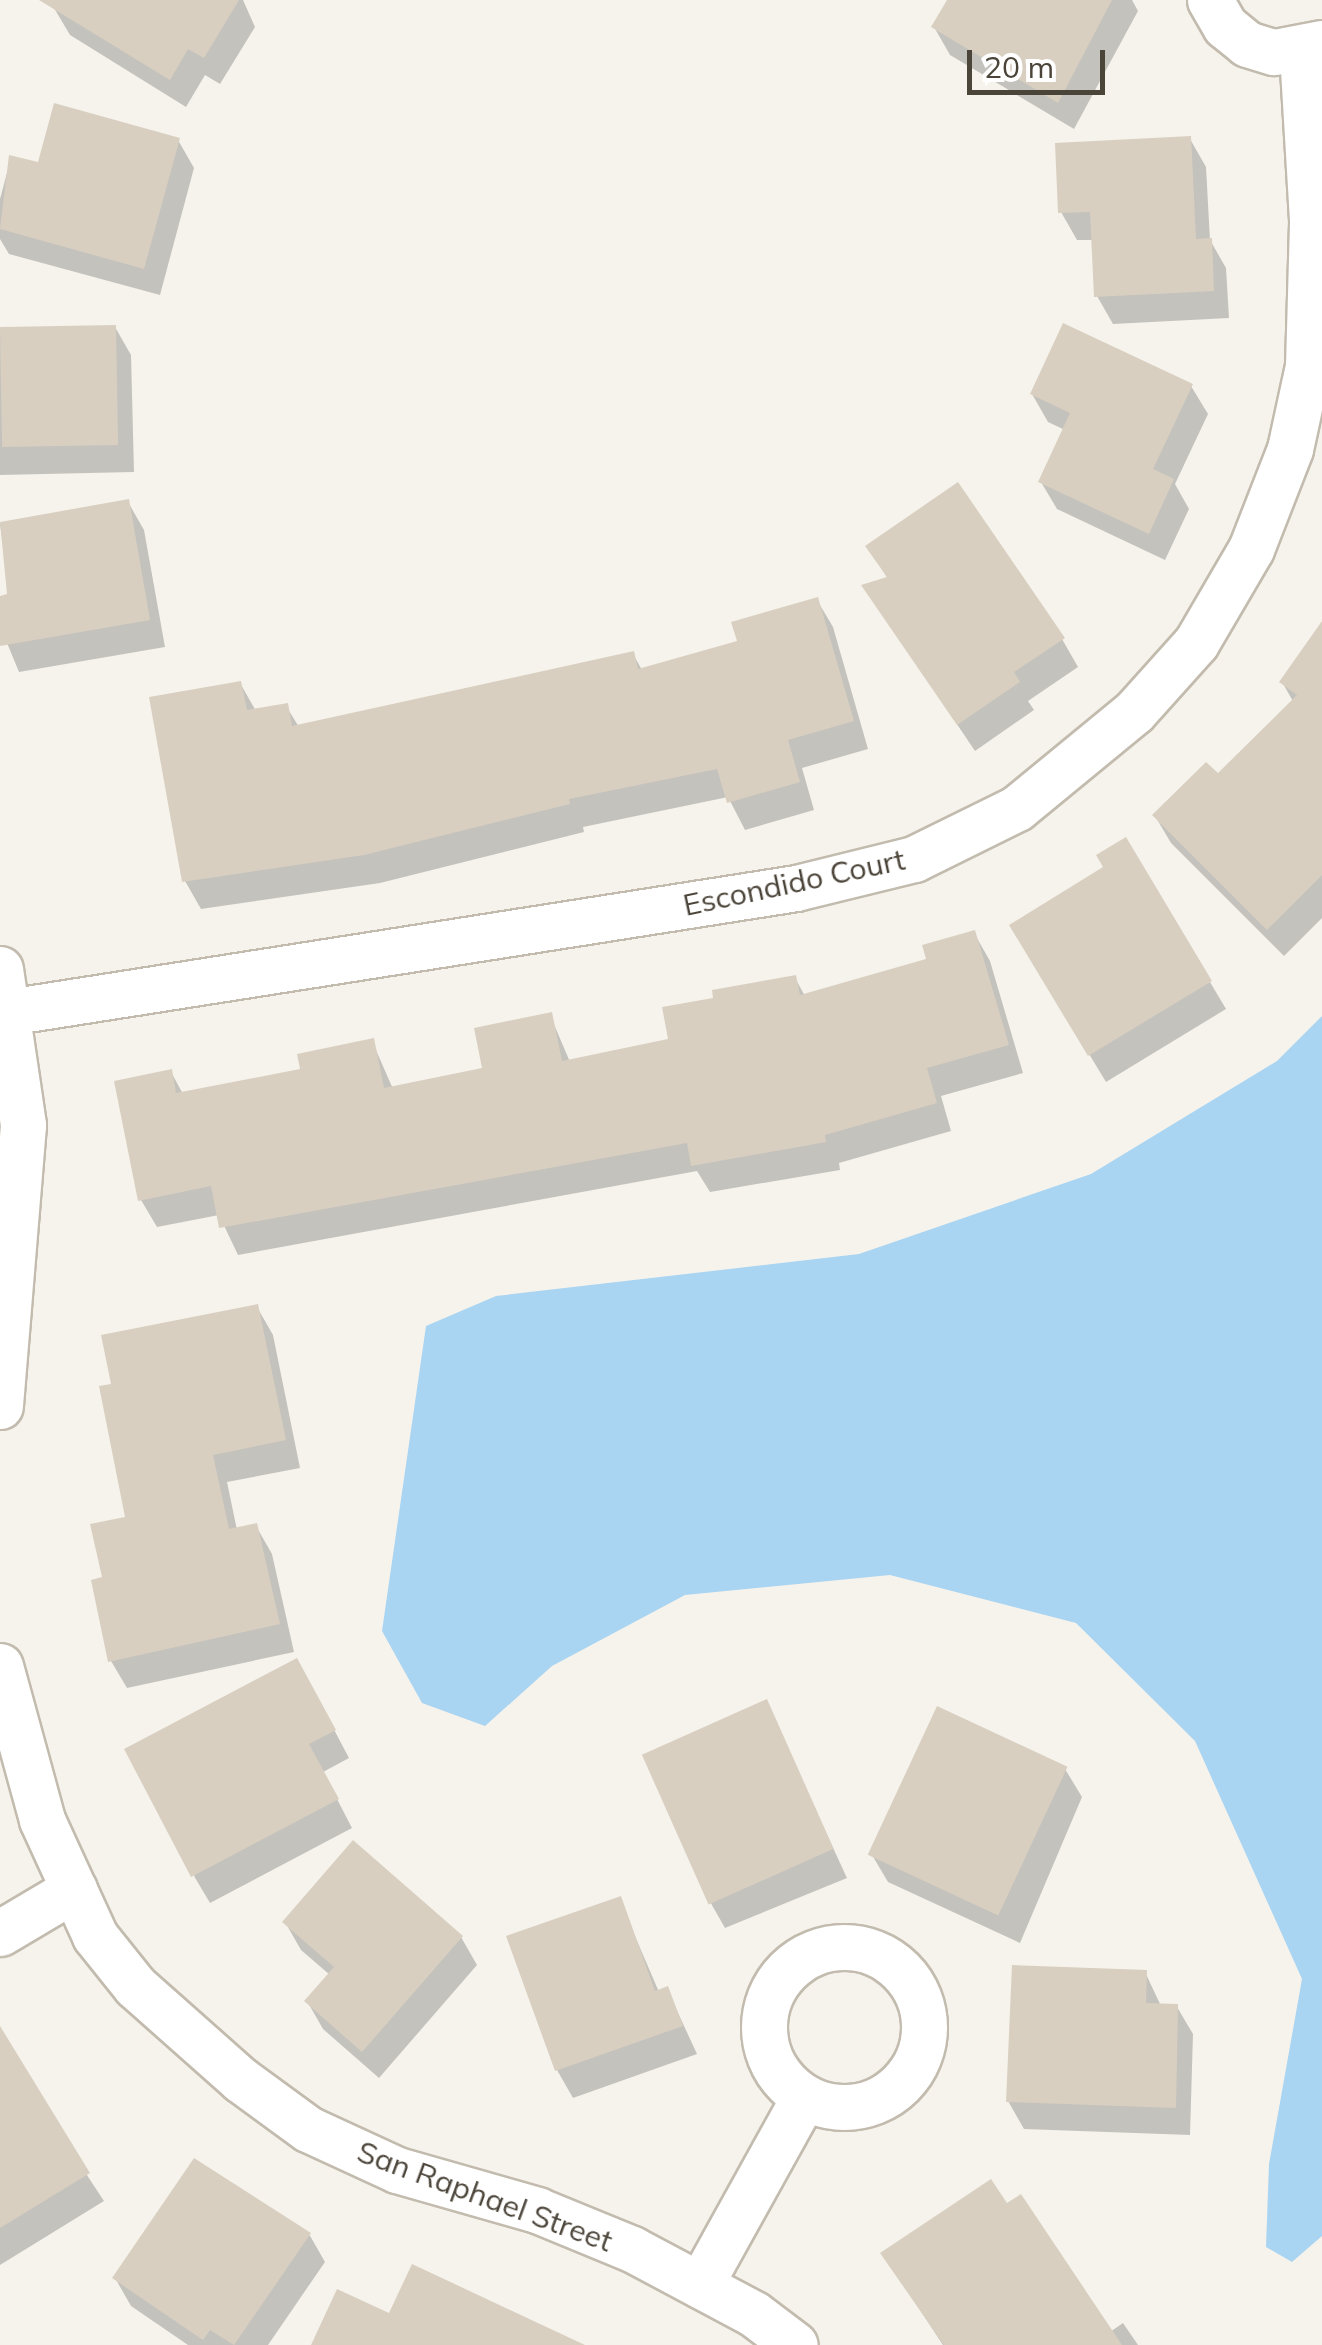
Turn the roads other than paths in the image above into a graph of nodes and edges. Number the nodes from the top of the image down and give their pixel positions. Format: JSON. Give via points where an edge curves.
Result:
{"nodes":[{"id":1,"x":1210,"y":0,"type":"edge"},
{"id":2,"x":1312,"y":47,"type":"edge"},
{"id":3,"x":4,"y":991,"type":"edge"},
{"id":4,"x":0,"y":1406,"type":"edge"},
{"id":5,"x":0,"y":1666,"type":"edge"},
{"id":6,"x":74,"y":1889,"type":"junction"},
{"id":7,"x":0,"y":1933,"type":"edge"},
{"id":8,"x":804,"y":2098,"type":"dead end"},
{"id":9,"x":700,"y":2285,"type":"junction"},
{"id":10,"x":795,"y":2345,"type":"edge"}],
"edges":[{"from":1,"to":2,"type":"street","via":[[1225,26],[1247,44]]},
{"from":2,"to":3,"type":"street","name":"Escondido Court","via":[[1308,366],[1290,449],[1251,549],[1196,643],[1134,712],[1016,808],[914,858],[796,888]]},
{"from":3,"to":4,"type":"street","via":[[23,1124]]},
{"from":5,"to":6,"type":"street","name":"San Raphael Street","via":[[42,1820]]},
{"from":6,"to":7,"type":"street"},
{"from":6,"to":9,"type":"street","name":"San Raphael Street","via":[[96,1936],[135,1986],[308,2129],[397,2170],[538,2210]]},
{"from":8,"to":9,"type":"street"},
{"from":9,"to":10,"type":"street","name":"San Raphael Street"}]}
